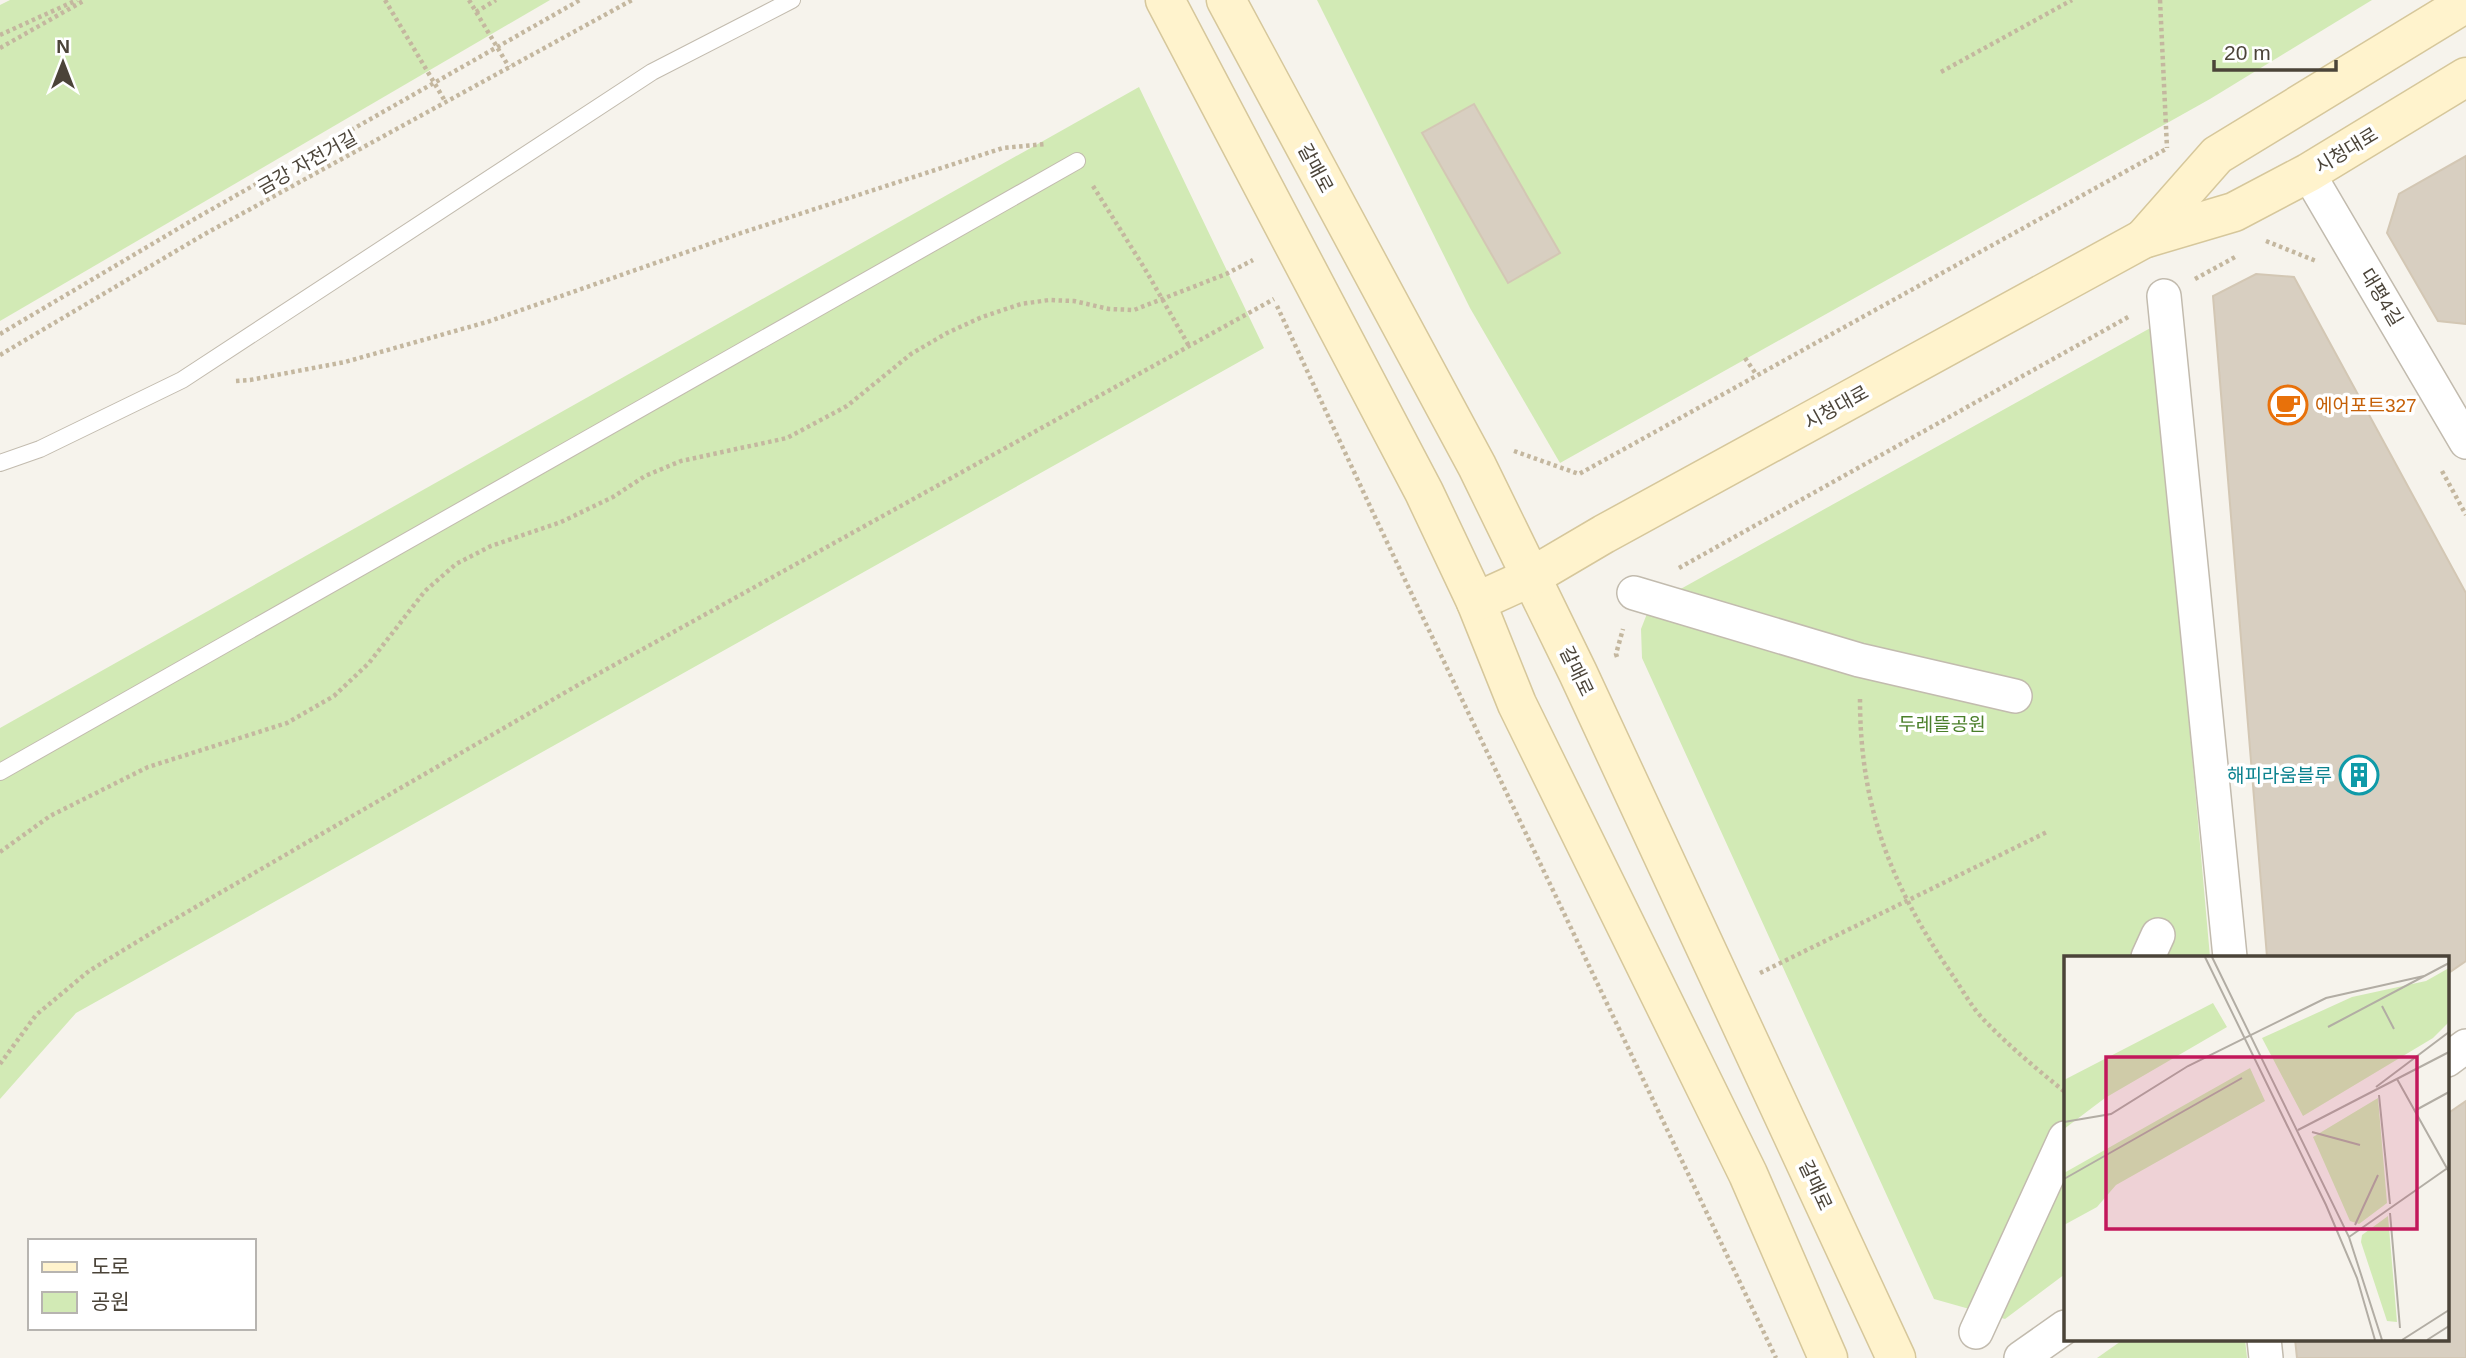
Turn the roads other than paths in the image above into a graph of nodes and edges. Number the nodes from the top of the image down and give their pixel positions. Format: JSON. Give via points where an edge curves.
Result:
{"nodes":[{"id":1,"x":792,"y":0,"type":"edge"},
{"id":2,"x":1228,"y":3,"type":"edge"},
{"id":3,"x":2466,"y":4,"type":"edge"},
{"id":4,"x":1172,"y":15,"type":"edge"},
{"id":5,"x":2466,"y":77,"type":"edge"},
{"id":6,"x":1077,"y":161,"type":"road end"},
{"id":7,"x":2308,"y":173,"type":"junction"},
{"id":8,"x":2143,"y":239,"type":"junction"},
{"id":9,"x":2164,"y":296,"type":"road end"},
{"id":10,"x":2462,"y":426,"type":"edge"},
{"id":11,"x":0,"y":464,"type":"edge"},
{"id":12,"x":1531,"y":577,"type":"junction"},
{"id":13,"x":1634,"y":593,"type":"road end"},
{"id":14,"x":1476,"y":602,"type":"junction"},
{"id":15,"x":2015,"y":696,"type":"dead end"},
{"id":16,"x":0,"y":772,"type":"edge"},
{"id":17,"x":2230,"y":956,"type":"edge"},
{"id":18,"x":2466,"y":1046,"type":"edge"},
{"id":19,"x":2448,"y":1058,"type":"edge"},
{"id":20,"x":2064,"y":1140,"type":"edge"},
{"id":21,"x":2064,"y":1328,"type":"edge"},
{"id":22,"x":1976,"y":1332,"type":"dead end"},
{"id":23,"x":2264,"y":1340,"type":"edge"},
{"id":24,"x":1828,"y":1358,"type":"edge"},
{"id":25,"x":1896,"y":1358,"type":"edge"},
{"id":26,"x":2021,"y":1358,"type":"edge"},
{"id":27,"x":2266,"y":1358,"type":"edge"}],
"edges":[{"from":1,"to":11,"type":"lane","via":[[652,72],[182,380]]},
{"from":2,"to":12,"type":"street","name":"갈매로","via":[[1478,466]]},
{"from":3,"to":8,"type":"street","name":"시청대로","via":[[2217,155]]},
{"from":4,"to":14,"type":"street","via":[[1424,492]]},
{"from":5,"to":7,"type":"street","name":"시청대로"},
{"from":6,"to":16,"type":"lane"},
{"from":7,"to":8,"type":"street","name":"시청대로","via":[[2234,212]]},
{"from":7,"to":10,"type":"street","name":"대평4길"},
{"from":8,"to":12,"type":"street","name":"시청대로"},
{"from":9,"to":17,"type":"street"},
{"from":12,"to":14,"type":"street","name":"시청대로"},
{"from":12,"to":25,"type":"street","name":"갈매로"},
{"from":13,"to":15,"type":"street","via":[[1859,660]]},
{"from":14,"to":24,"type":"street","via":[[1517,704],[1748,1174]]},
{"from":18,"to":19,"type":"street"},
{"from":20,"to":22,"type":"street"},
{"from":21,"to":26,"type":"street"},
{"from":23,"to":27,"type":"street"}]}
